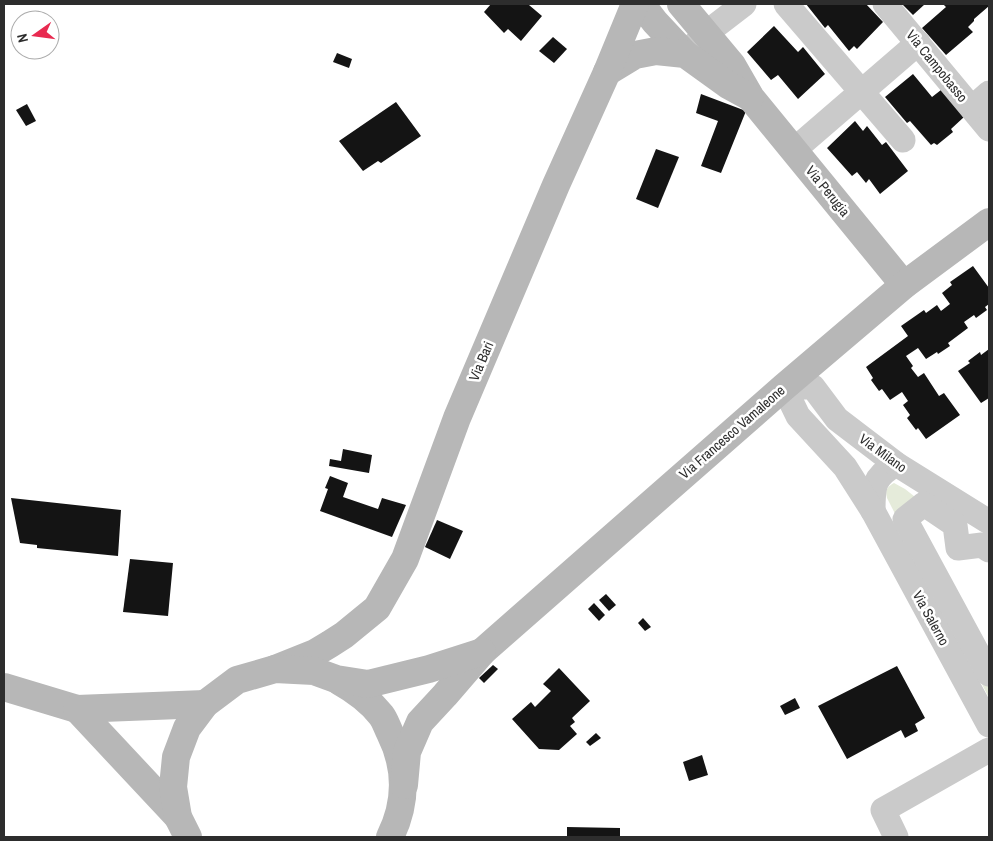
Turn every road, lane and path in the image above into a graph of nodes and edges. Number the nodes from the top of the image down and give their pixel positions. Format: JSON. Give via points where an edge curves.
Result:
{"nodes":[{"id":1,"x":635,"y":4,"type":"edge"},
{"id":2,"x":641,"y":4,"type":"edge"},
{"id":3,"x":786,"y":4,"type":"edge"},
{"id":4,"x":885,"y":4,"type":"edge"},
{"id":5,"x":742,"y":5,"type":"edge"},
{"id":6,"x":676,"y":6,"type":"edge"},
{"id":7,"x":705,"y":34,"type":"junction"},
{"id":8,"x":918,"y":43,"type":"junction"},
{"id":9,"x":685,"y":54,"type":"junction"},
{"id":10,"x":607,"y":72,"type":"junction"},
{"id":11,"x":862,"y":92,"type":"junction"},
{"id":12,"x":751,"y":98,"type":"junction"},
{"id":13,"x":980,"y":101,"type":"edge"},
{"id":14,"x":989,"y":129,"type":"edge"},
{"id":15,"x":903,"y":140,"type":"dead end"},
{"id":16,"x":794,"y":150,"type":"junction"},
{"id":17,"x":989,"y":222,"type":"edge"},
{"id":18,"x":904,"y":285,"type":"junction"},
{"id":19,"x":784,"y":387,"type":"junction"},
{"id":20,"x":896,"y":464,"type":"junction"},
{"id":21,"x":873,"y":511,"type":"junction"},
{"id":22,"x":989,"y":522,"type":"edge"},
{"id":23,"x":989,"y":550,"type":"edge"},
{"id":24,"x":482,"y":652,"type":"junction"},
{"id":25,"x":275,"y":669,"type":"junction"},
{"id":26,"x":989,"y":674,"type":"edge"},
{"id":27,"x":336,"y":679,"type":"junction"},
{"id":28,"x":4,"y":687,"type":"edge"},
{"id":29,"x":205,"y":704,"type":"junction"},
{"id":30,"x":77,"y":709,"type":"junction"},
{"id":31,"x":989,"y":725,"type":"edge"},
{"id":32,"x":989,"y":750,"type":"edge"},
{"id":33,"x":404,"y":785,"type":"junction"},
{"id":34,"x":183,"y":827,"type":"edge"},
{"id":35,"x":390,"y":837,"type":"edge"},
{"id":36,"x":896,"y":837,"type":"edge"}],
"edges":[{"from":1,"to":10,"type":"main road","name":"Via Bari"},
{"from":2,"to":9,"type":"main road"},
{"from":3,"to":11,"type":"street"},
{"from":4,"to":8,"type":"street","name":"Via Campobasso"},
{"from":5,"to":6,"type":"street","via":[[712,12]]},
{"from":5,"to":7,"type":"street"},
{"from":6,"to":7,"type":"main road"},
{"from":7,"to":9,"type":"street"},
{"from":7,"to":12,"type":"main road","via":[[732,65]]},
{"from":8,"to":11,"type":"street"},
{"from":8,"to":13,"type":"street","name":"Via Campobasso"},
{"from":9,"to":10,"type":"main road","via":[[656,51],[635,55]]},
{"from":9,"to":12,"type":"main road"},
{"from":10,"to":25,"type":"main road","name":"Via Bari","via":[[457,418],[405,559],[377,608],[344,636],[315,653]]},
{"from":11,"to":15,"type":"street"},
{"from":11,"to":16,"type":"street"},
{"from":12,"to":16,"type":"main road","name":"Via Perugia"},
{"from":13,"to":14,"type":"street","name":"Via Campobasso"},
{"from":16,"to":18,"type":"main road","name":"Via Perugia"},
{"from":17,"to":18,"type":"main road","name":"Via Francesco Vamaleone"},
{"from":18,"to":19,"type":"main road","name":"Via Francesco Vamaleone"},
{"from":19,"to":20,"type":"street","name":"Via Milano","via":[[813,387],[837,419]]},
{"from":19,"to":21,"type":"street","name":"Via Salerno","via":[[798,416],[845,466]]},
{"from":19,"to":24,"type":"main road","name":"Via Francesco Vamaleone"},
{"from":20,"to":21,"type":"street","via":[[882,472],[873,490]]},
{"from":20,"to":22,"type":"street","name":"Via Milano"},
{"from":21,"to":31,"type":"street","name":"Via Salerno"},
{"from":23,"to":26,"type":"street","via":[[982,545],[958,548],[955,525],[924,504],[905,519]]},
{"from":24,"to":27,"type":"main road","via":[[368,684]]},
{"from":24,"to":33,"type":"main road","via":[[420,722],[407,752]]},
{"from":25,"to":27,"type":"main road","via":[[314,671]]},
{"from":25,"to":29,"type":"main road","via":[[237,680]]},
{"from":27,"to":33,"type":"main road","via":[[356,690],[382,716],[398,749]]},
{"from":28,"to":30,"type":"main road"},
{"from":29,"to":30,"type":"main road"},
{"from":29,"to":34,"type":"main road","via":[[187,728],[176,757],[173,787]]},
{"from":30,"to":34,"type":"main road"},
{"from":32,"to":36,"type":"street","via":[[883,810]]},
{"from":33,"to":35,"type":"main road","via":[[398,821]]}]}
